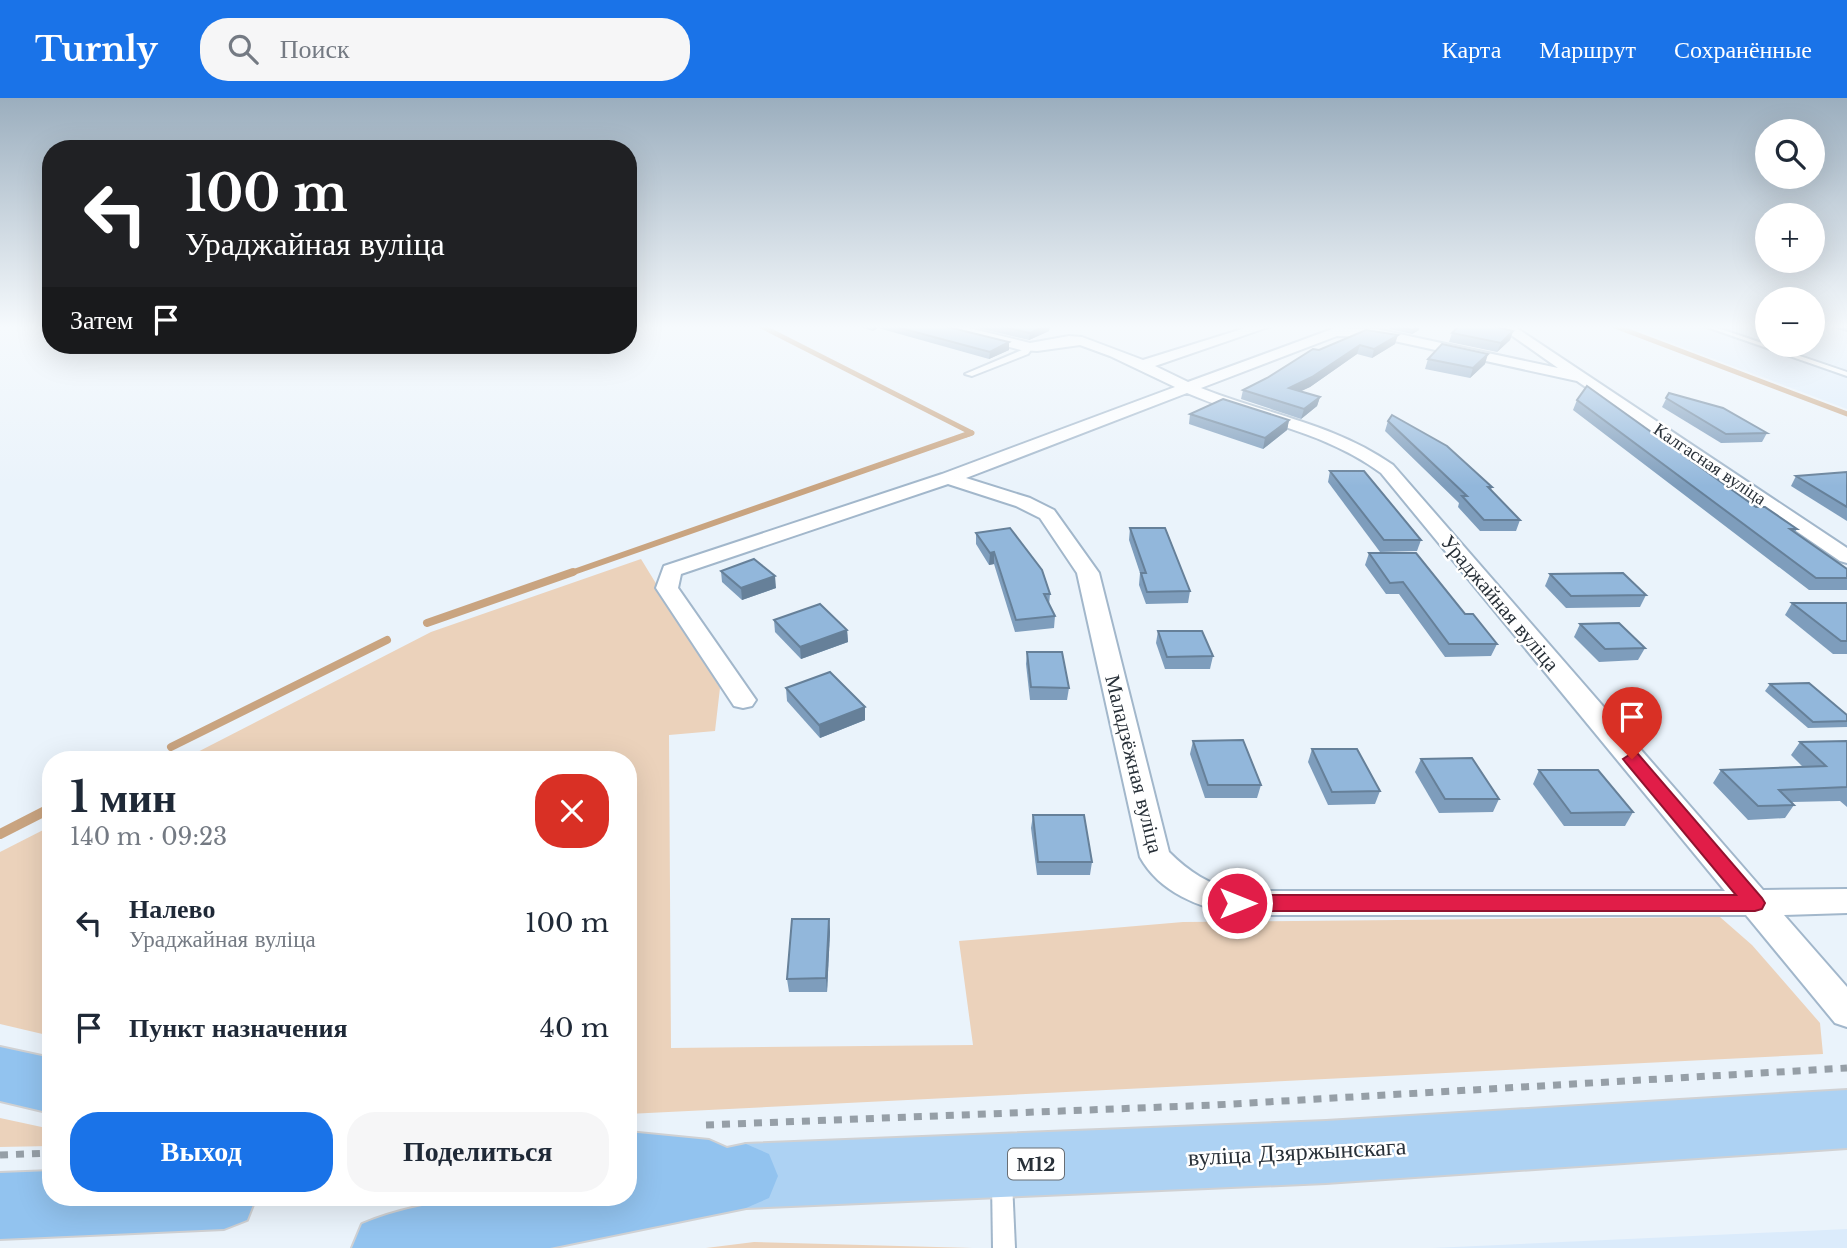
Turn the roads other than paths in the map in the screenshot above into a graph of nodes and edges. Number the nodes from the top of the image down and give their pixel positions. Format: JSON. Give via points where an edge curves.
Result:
{"nodes":[{"id":1,"x":1172,"y":379,"type":"edge"},
{"id":2,"x":1206,"y":379,"type":"edge"},
{"id":3,"x":1586,"y":379,"type":"edge"},
{"id":4,"x":1187,"y":386,"type":"junction"},
{"id":5,"x":948,"y":478,"type":"junction"},
{"id":6,"x":1847,"y":557,"type":"edge"},
{"id":7,"x":743,"y":700,"type":"dead end"},
{"id":8,"x":1847,"y":901,"type":"edge"},
{"id":9,"x":1755,"y":903,"type":"junction"},
{"id":10,"x":1845,"y":999,"type":"edge"},
{"id":11,"x":0,"y":1074,"type":"edge"},
{"id":12,"x":42,"y":1084,"type":"edge"},
{"id":13,"x":1847,"y":1119,"type":"edge"},
{"id":14,"x":637,"y":1164,"type":"edge"},
{"id":15,"x":1002,"y":1166,"type":"junction"},
{"id":16,"x":746,"y":1176,"type":"junction"},
{"id":17,"x":637,"y":1181,"type":"edge"},
{"id":18,"x":637,"y":1198,"type":"edge"},
{"id":19,"x":42,"y":1204,"type":"edge"},
{"id":20,"x":0,"y":1206,"type":"edge"},
{"id":21,"x":596,"y":1206,"type":"edge"},
{"id":22,"x":386,"y":1248,"type":"edge"},
{"id":23,"x":1004,"y":1248,"type":"edge"}],
"edges":[{"from":1,"to":4,"type":"street","name":"Ураджайная вуліца"},
{"from":2,"to":4,"type":"street"},
{"from":3,"to":6,"type":"street","name":"Калгасная вуліца"},
{"from":4,"to":5,"type":"street"},
{"from":4,"to":9,"type":"street","name":"Ураджайная вуліца","via":[[1345,442],[1387,469]]},
{"from":5,"to":7,"type":"street","via":[[671,570],[667,588]]},
{"from":5,"to":9,"type":"street","name":"Маладзёжная вуліца","via":[[1047,514],[1088,573],[1155,857],[1189,889],[1237,903]]},
{"from":8,"to":9,"type":"street","name":"Маладзёжная вуліца"},
{"from":9,"to":10,"type":"street","name":"Ураджайная вуліца"},
{"from":11,"to":12,"type":"highway"},
{"from":13,"to":15,"type":"main road","name":"вуліца Дзяржынскага","number":"М12","via":[[1326,1152]]},
{"from":14,"to":16,"type":"highway","number":"М12"},
{"from":15,"to":16,"type":"main road","name":"вуліца Дзяржынскага","number":"М12"},
{"from":15,"to":23,"type":"lane"},
{"from":16,"to":17,"type":"highway","number":"М12"},
{"from":16,"to":18,"type":"highway","number":"М12"},
{"from":19,"to":20,"type":"highway"},
{"from":21,"to":22,"type":"highway","number":"М12"}]}
